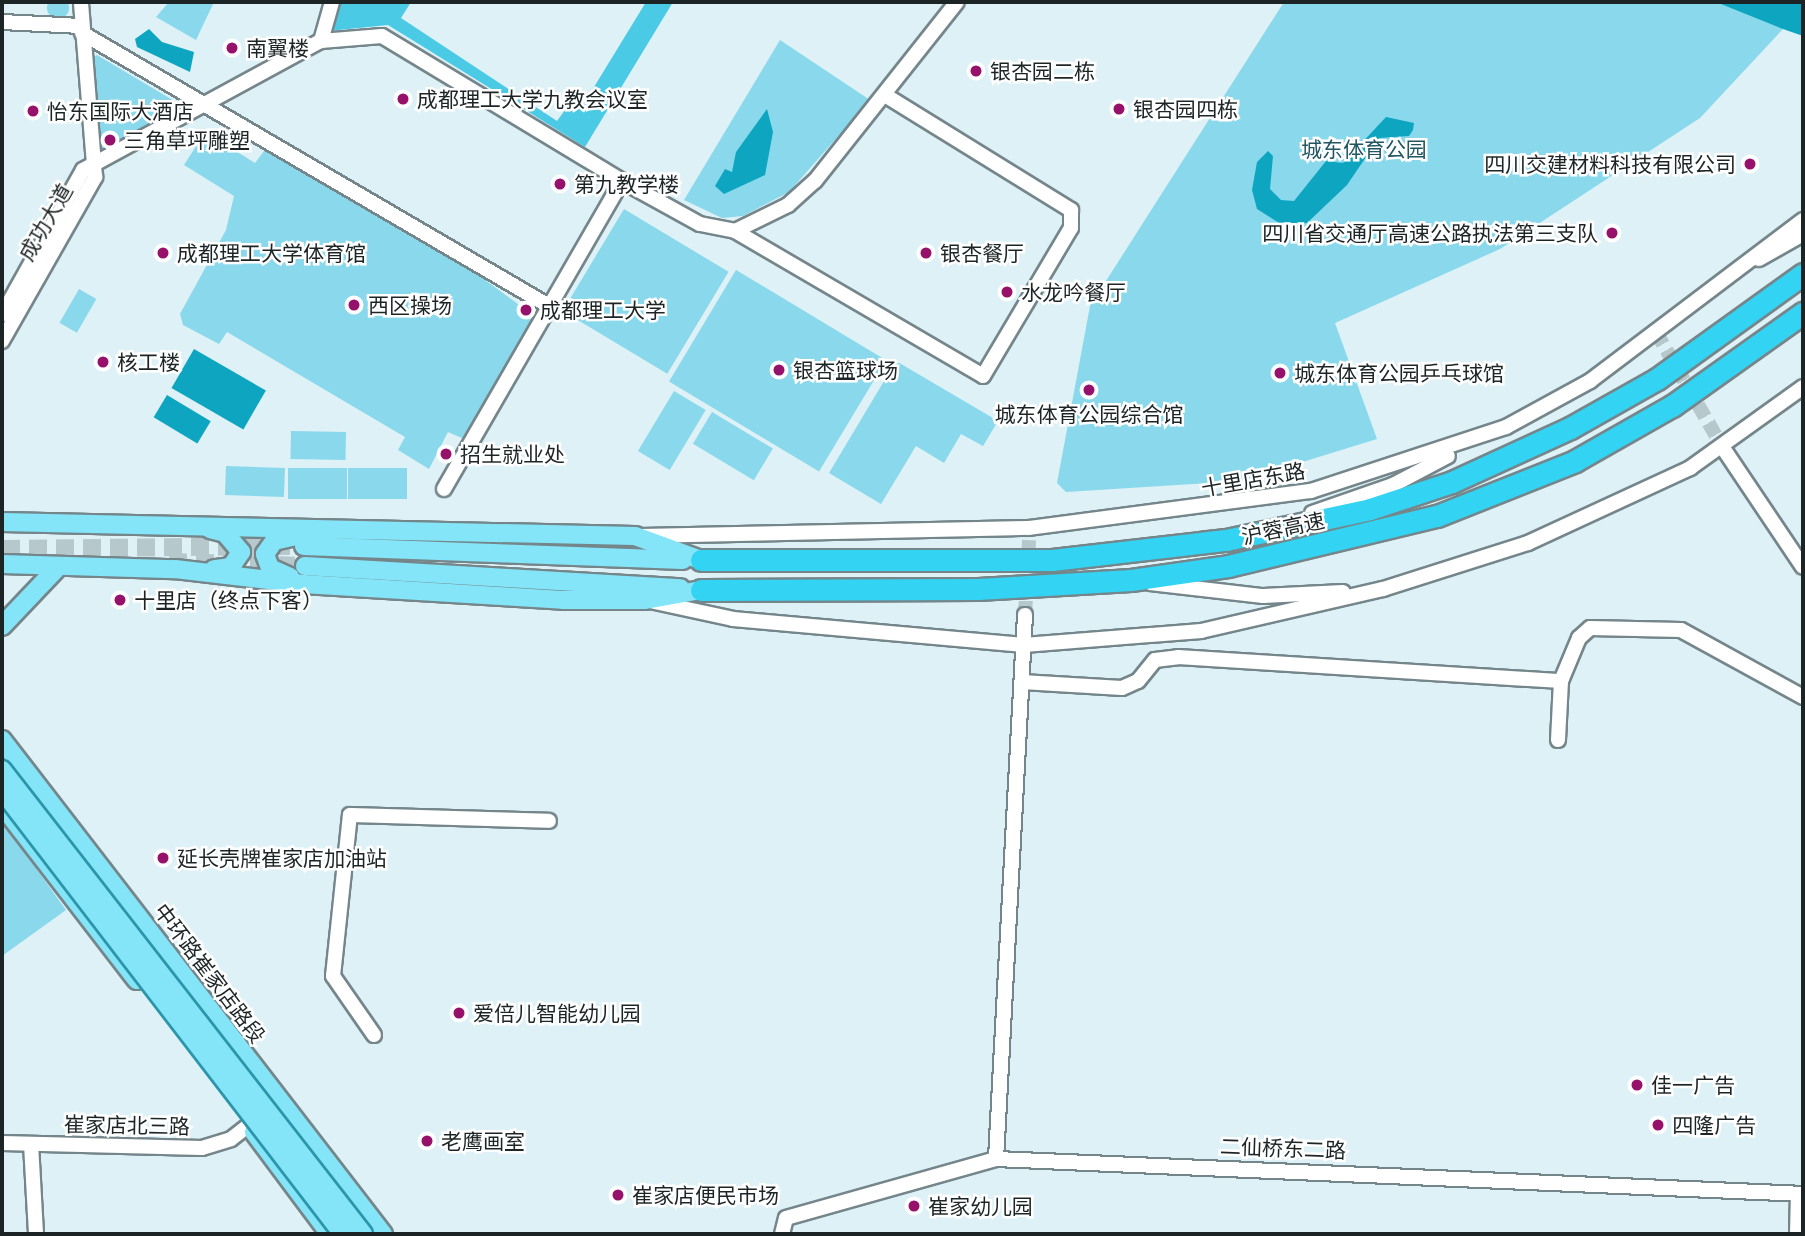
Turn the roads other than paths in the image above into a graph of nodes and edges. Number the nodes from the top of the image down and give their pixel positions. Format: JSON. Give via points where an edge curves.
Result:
{"nodes":[{"id":1,"x":81,"y":2,"type":"edge"},
{"id":2,"x":332,"y":2,"type":"edge"},
{"id":3,"x":957,"y":2,"type":"edge"},
{"id":4,"x":2,"y":22,"type":"edge"},
{"id":5,"x":82,"y":30,"type":"junction"},
{"id":6,"x":321,"y":41,"type":"junction"},
{"id":7,"x":886,"y":95,"type":"junction"},
{"id":8,"x":208,"y":108,"type":"junction"},
{"id":9,"x":93,"y":167,"type":"junction"},
{"id":10,"x":622,"y":181,"type":"junction"},
{"id":11,"x":1803,"y":220,"type":"edge"},
{"id":12,"x":735,"y":231,"type":"junction"},
{"id":13,"x":1803,"y":234,"type":"edge"},
{"id":14,"x":1803,"y":274,"type":"edge"},
{"id":15,"x":1700,"y":296,"type":"junction"},
{"id":16,"x":549,"y":306,"type":"junction"},
{"id":17,"x":1803,"y":313,"type":"edge"},
{"id":18,"x":2,"y":314,"type":"edge"},
{"id":19,"x":2,"y":341,"type":"edge"},
{"id":20,"x":1803,"y":384,"type":"edge"},
{"id":21,"x":1506,"y":427,"type":"junction"},
{"id":22,"x":1723,"y":448,"type":"junction"},
{"id":23,"x":444,"y":489,"type":"dead end"},
{"id":24,"x":2,"y":522,"type":"edge"},
{"id":25,"x":185,"y":525,"type":"junction"},
{"id":26,"x":337,"y":530,"type":"junction"},
{"id":27,"x":635,"y":536,"type":"junction"},
{"id":28,"x":1208,"y":543,"type":"junction"},
{"id":29,"x":304,"y":546,"type":"tunnel mouth"},
{"id":30,"x":701,"y":560,"type":"junction"},
{"id":31,"x":2,"y":564,"type":"edge"},
{"id":32,"x":305,"y":566,"type":"tunnel mouth"},
{"id":33,"x":1803,"y":567,"type":"edge"},
{"id":34,"x":58,"y":568,"type":"junction"},
{"id":35,"x":176,"y":569,"type":"junction"},
{"id":36,"x":1125,"y":580,"type":"junction"},
{"id":37,"x":332,"y":586,"type":"junction"},
{"id":38,"x":1389,"y":587,"type":"junction"},
{"id":39,"x":701,"y":590,"type":"junction"},
{"id":40,"x":645,"y":600,"type":"junction"},
{"id":41,"x":1025,"y":615,"type":"tunnel mouth"},
{"id":42,"x":2,"y":626,"type":"edge"},
{"id":43,"x":1024,"y":645,"type":"junction"},
{"id":44,"x":1561,"y":681,"type":"junction"},
{"id":45,"x":1021,"y":682,"type":"junction"},
{"id":46,"x":1803,"y":696,"type":"edge"},
{"id":47,"x":2,"y":740,"type":"edge"},
{"id":48,"x":1558,"y":740,"type":"dead end"},
{"id":49,"x":2,"y":770,"type":"edge"},
{"id":50,"x":2,"y":790,"type":"edge"},
{"id":51,"x":2,"y":805,"type":"edge"},
{"id":52,"x":549,"y":821,"type":"dead end"},
{"id":53,"x":374,"y":1035,"type":"dead end"},
{"id":54,"x":278,"y":1100,"type":"junction"},
{"id":55,"x":249,"y":1126,"type":"junction"},
{"id":56,"x":2,"y":1143,"type":"edge"},
{"id":57,"x":31,"y":1144,"type":"junction"},
{"id":58,"x":996,"y":1159,"type":"junction"},
{"id":59,"x":1800,"y":1194,"type":"edge"},
{"id":60,"x":36,"y":1234,"type":"edge"},
{"id":61,"x":330,"y":1234,"type":"edge"},
{"id":62,"x":343,"y":1234,"type":"edge"},
{"id":63,"x":363,"y":1234,"type":"edge"},
{"id":64,"x":383,"y":1234,"type":"edge"},
{"id":65,"x":782,"y":1234,"type":"edge"},
{"id":66,"x":1797,"y":1234,"type":"edge"}],
"edges":[{"from":1,"to":5,"type":"street"},
{"from":2,"to":6,"type":"street"},
{"from":3,"to":7,"type":"street"},
{"from":4,"to":5,"type":"street"},
{"from":5,"to":8,"type":"street"},
{"from":5,"to":9,"type":"street"},
{"from":6,"to":8,"type":"street"},
{"from":6,"to":10,"type":"street","via":[[382,36]]},
{"from":7,"to":12,"type":"street","via":[[797,198]]},
{"from":7,"to":12,"type":"street","via":[[1071,210],[1071,228],[983,376]]},
{"from":8,"to":9,"type":"street"},
{"from":8,"to":16,"type":"street"},
{"from":9,"to":18,"type":"street","name":"成功大道","via":[[83,170]]},
{"from":9,"to":19,"type":"street","name":"成功大道","via":[[95,177]]},
{"from":10,"to":12,"type":"street","via":[[700,224]]},
{"from":10,"to":16,"type":"street"},
{"from":11,"to":15,"type":"street","name":"十里店东路"},
{"from":13,"to":15,"type":"street"},
{"from":14,"to":28,"type":"highway","name":"沪蓉高速","via":[[1657,379],[1452,482],[1370,509]]},
{"from":15,"to":21,"type":"street","name":"十里店东路","via":[[1590,381]]},
{"from":16,"to":23,"type":"street"},
{"from":17,"to":36,"type":"highway","name":"沪蓉高速","via":[[1672,406],[1575,461],[1449,511],[1228,566]]},
{"from":20,"to":22,"type":"street","via":[[1774,413]]},
{"from":21,"to":27,"type":"street","name":"十里店东路","via":[[1311,491],[1029,534]]},
{"from":21,"to":28,"type":"street","via":[[1393,485]]},
{"from":22,"to":33,"type":"street"},
{"from":22,"to":38,"type":"street","via":[[1528,543]]},
{"from":24,"to":25,"type":"main road"},
{"from":25,"to":26,"type":"main road"},
{"from":25,"to":35,"type":"main road","via":[[225,533],[238,544],[239,558],[225,569]]},
{"from":26,"to":27,"type":"main road"},
{"from":26,"to":37,"type":"main road","via":[[287,536],[265,554],[278,574]]},
{"from":27,"to":30,"type":"main road"},
{"from":28,"to":30,"type":"highway","name":"沪蓉高速","via":[[1052,560]]},
{"from":29,"to":30,"type":"main road"},
{"from":31,"to":34,"type":"main road"},
{"from":32,"to":39,"type":"main road"},
{"from":34,"to":35,"type":"main road"},
{"from":34,"to":42,"type":"main road"},
{"from":35,"to":37,"type":"main road"},
{"from":36,"to":38,"type":"street","via":[[1264,596]]},
{"from":36,"to":39,"type":"highway","name":"沪蓉高速","via":[[978,589]]},
{"from":37,"to":40,"type":"main road"},
{"from":38,"to":43,"type":"street","via":[[1201,631]]},
{"from":39,"to":40,"type":"main road"},
{"from":40,"to":43,"type":"street","via":[[733,619]]},
{"from":41,"to":43,"type":"street"},
{"from":43,"to":45,"type":"street"},
{"from":44,"to":45,"type":"street","via":[[1178,657],[1155,660],[1138,681],[1122,688]]},
{"from":44,"to":46,"type":"street","via":[[1583,631],[1659,626],[1703,639]]},
{"from":44,"to":48,"type":"street"},
{"from":45,"to":58,"type":"street"},
{"from":47,"to":54,"type":"main road","name":"中环路崔家店路段"},
{"from":49,"to":63,"type":"main road","bridge":true},
{"from":50,"to":62,"type":"main road","bridge":true},
{"from":51,"to":55,"type":"main road"},
{"from":52,"to":53,"type":"street","via":[[350,815],[333,976]]},
{"from":54,"to":55,"type":"street","name":"崔家店北三路"},
{"from":54,"to":64,"type":"main road","name":"中环路崔家店路段"},
{"from":55,"to":57,"type":"street","name":"崔家店北三路","via":[[202,1148]]},
{"from":55,"to":61,"type":"main road"},
{"from":56,"to":57,"type":"street","name":"崔家店北三路"},
{"from":57,"to":60,"type":"street"},
{"from":58,"to":59,"type":"street","name":"二仙桥东二路","via":[[1544,1178]]},
{"from":58,"to":65,"type":"street","name":"二仙桥东二路","via":[[786,1218]]},
{"from":59,"to":66,"type":"street"}]}
